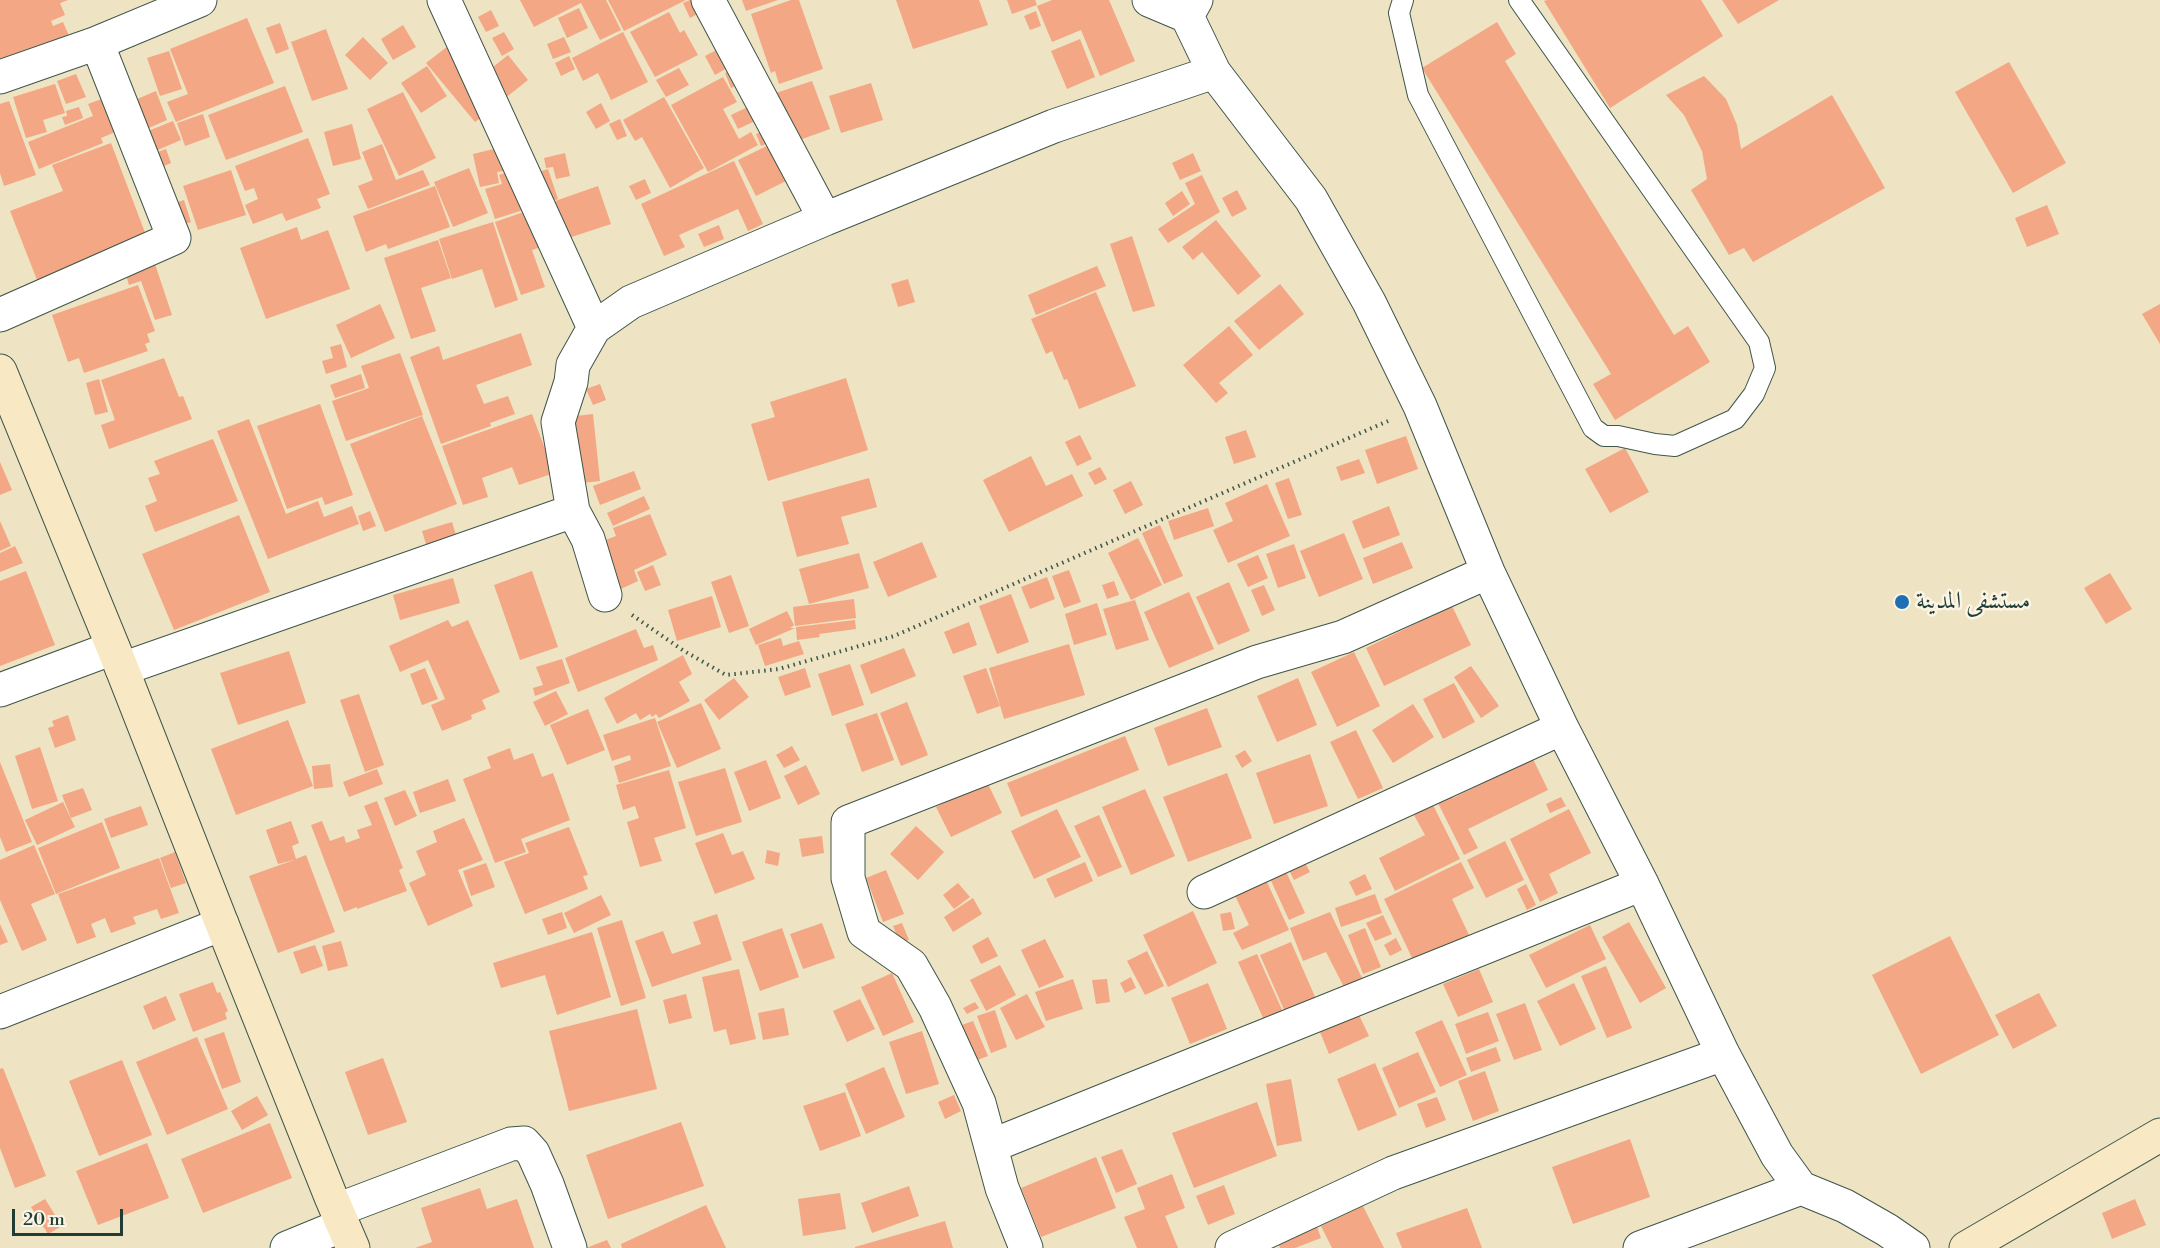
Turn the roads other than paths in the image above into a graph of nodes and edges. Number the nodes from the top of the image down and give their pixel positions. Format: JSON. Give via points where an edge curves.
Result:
{"nodes":[{"id":1,"x":200,"y":0,"type":"edge"},
{"id":2,"x":444,"y":0,"type":"edge"},
{"id":3,"x":708,"y":0,"type":"edge"},
{"id":4,"x":1149,"y":0,"type":"edge"},
{"id":5,"x":1402,"y":0,"type":"edge"},
{"id":6,"x":1519,"y":0,"type":"edge"},
{"id":7,"x":1191,"y":8,"type":"edge"},
{"id":8,"x":97,"y":43,"type":"junction"},
{"id":9,"x":1214,"y":72,"type":"junction"},
{"id":10,"x":0,"y":77,"type":"edge"},
{"id":11,"x":825,"y":219,"type":"junction"},
{"id":12,"x":0,"y":315,"type":"edge"},
{"id":13,"x":594,"y":327,"type":"junction"},
{"id":14,"x":0,"y":371,"type":"edge"},
{"id":15,"x":573,"y":511,"type":"junction"},
{"id":16,"x":1488,"y":572,"type":"junction"},
{"id":17,"x":605,"y":595,"type":"road end"},
{"id":18,"x":118,"y":658,"type":"junction"},
{"id":19,"x":0,"y":690,"type":"edge"},
{"id":20,"x":1562,"y":728,"type":"junction"},
{"id":21,"x":1642,"y":884,"type":"junction"},
{"id":22,"x":1204,"y":892,"type":"dead end"},
{"id":23,"x":222,"y":924,"type":"junction"},
{"id":24,"x":0,"y":1012,"type":"edge"},
{"id":25,"x":1723,"y":1054,"type":"junction"},
{"id":26,"x":2160,"y":1135,"type":"edge"},
{"id":27,"x":991,"y":1146,"type":"junction"},
{"id":28,"x":1801,"y":1188,"type":"junction"},
{"id":29,"x":344,"y":1228,"type":"edge"},
{"id":30,"x":287,"y":1248,"type":"edge"},
{"id":31,"x":570,"y":1248,"type":"edge"},
{"id":32,"x":1026,"y":1248,"type":"edge"},
{"id":33,"x":1232,"y":1248,"type":"edge"},
{"id":34,"x":1640,"y":1248,"type":"edge"},
{"id":35,"x":1913,"y":1248,"type":"edge"},
{"id":36,"x":1966,"y":1248,"type":"edge"}],
"edges":[{"from":1,"to":8,"type":"street"},
{"from":2,"to":13,"type":"street"},
{"from":3,"to":11,"type":"street"},
{"from":4,"to":7,"type":"street"},
{"from":5,"to":6,"type":"lane","via":[[1399,13],[1418,95],[1593,428],[1604,436],[1676,446],[1735,419],[1754,394],[1765,368],[1759,342]]},
{"from":7,"to":9,"type":"street"},
{"from":8,"to":10,"type":"street"},
{"from":8,"to":12,"type":"street","via":[[174,238]]},
{"from":9,"to":11,"type":"street","via":[[1054,126]]},
{"from":9,"to":16,"type":"street","via":[[1311,198],[1369,302],[1420,406]]},
{"from":11,"to":13,"type":"street","via":[[631,302]]},
{"from":13,"to":15,"type":"street","via":[[573,365],[558,422]]},
{"from":14,"to":18,"type":"street"},
{"from":15,"to":17,"type":"street","via":[[588,539]]},
{"from":15,"to":18,"type":"street"},
{"from":16,"to":20,"type":"street"},
{"from":16,"to":27,"type":"street","via":[[1343,637],[1257,662],[848,822],[848,878],[864,932],[911,965],[980,1103]]},
{"from":18,"to":19,"type":"street"},
{"from":18,"to":23,"type":"street"},
{"from":20,"to":21,"type":"street"},
{"from":20,"to":22,"type":"street"},
{"from":21,"to":25,"type":"street"},
{"from":21,"to":27,"type":"street"},
{"from":23,"to":24,"type":"street"},
{"from":23,"to":29,"type":"street"},
{"from":25,"to":28,"type":"street","via":[[1777,1155]]},
{"from":25,"to":33,"type":"street","via":[[1393,1173]]},
{"from":26,"to":36,"type":"street"},
{"from":27,"to":32,"type":"street","via":[[1002,1188]]},
{"from":28,"to":34,"type":"street"},
{"from":28,"to":35,"type":"street","via":[[1845,1206]]},
{"from":29,"to":30,"type":"street"},
{"from":29,"to":31,"type":"street","via":[[511,1144],[524,1143],[547,1184]]}]}
